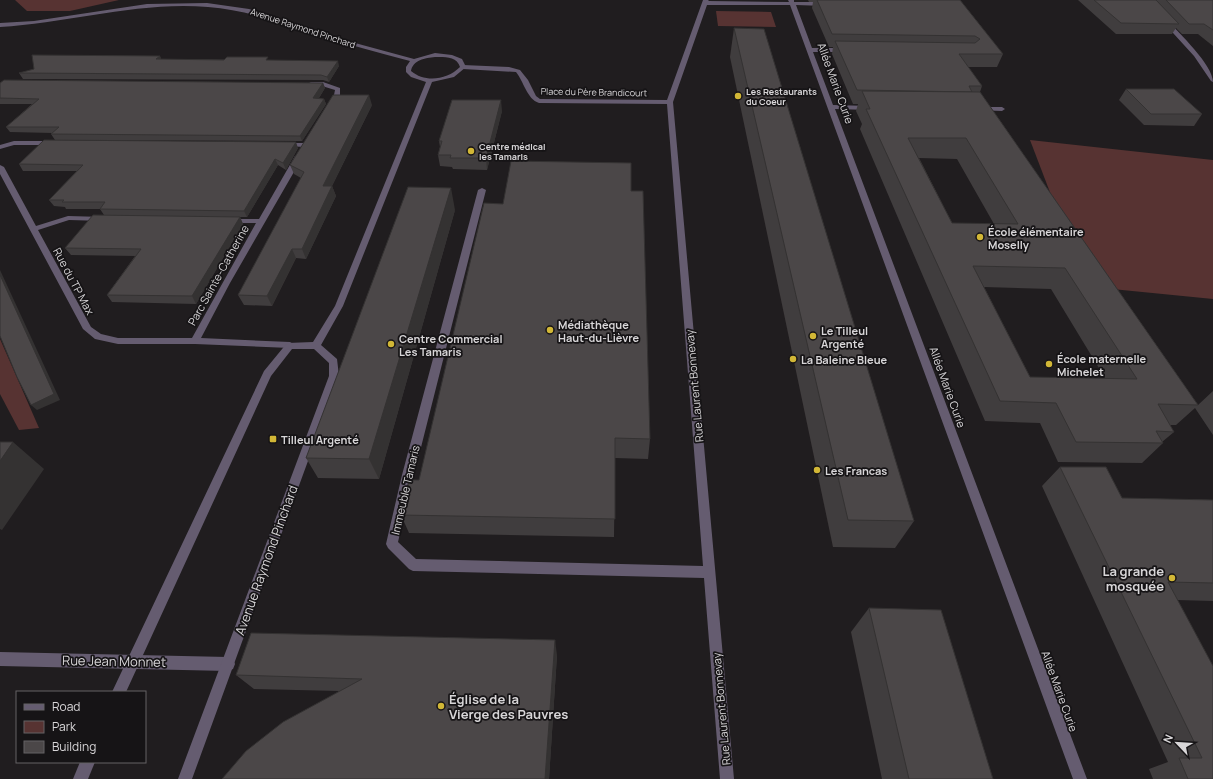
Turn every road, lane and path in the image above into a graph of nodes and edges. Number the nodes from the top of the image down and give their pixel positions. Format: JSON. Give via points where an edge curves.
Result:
{"nodes":[{"id":1,"x":706,"y":1,"type":"edge"},
{"id":2,"x":792,"y":2,"type":"edge"},
{"id":3,"x":831,"y":4,"type":"edge"},
{"id":4,"x":1160,"y":15,"type":"edge"},
{"id":5,"x":0,"y":25,"type":"edge"},
{"id":6,"x":811,"y":50,"type":"junction"},
{"id":7,"x":851,"y":50,"type":"edge"},
{"id":8,"x":414,"y":61,"type":"junction"},
{"id":9,"x":463,"y":67,"type":"junction"},
{"id":10,"x":430,"y":80,"type":"junction"},
{"id":11,"x":1213,"y":80,"type":"edge"},
{"id":12,"x":299,"y":84,"type":"edge"},
{"id":13,"x":670,"y":102,"type":"junction"},
{"id":14,"x":832,"y":107,"type":"junction"},
{"id":15,"x":878,"y":108,"type":"edge"},
{"id":16,"x":971,"y":109,"type":"edge"},
{"id":17,"x":1002,"y":109,"type":"dead end"},
{"id":18,"x":327,"y":111,"type":"edge"},
{"id":19,"x":61,"y":143,"type":"edge"},
{"id":20,"x":274,"y":144,"type":"edge"},
{"id":21,"x":0,"y":147,"type":"edge"},
{"id":22,"x":0,"y":167,"type":"edge"},
{"id":23,"x":482,"y":190,"type":"dead end"},
{"id":24,"x":114,"y":219,"type":"edge"},
{"id":25,"x":223,"y":221,"type":"edge"},
{"id":26,"x":262,"y":221,"type":"junction"},
{"id":27,"x":33,"y":229,"type":"junction"},
{"id":28,"x":171,"y":341,"type":"joint"},
{"id":29,"x":195,"y":341,"type":"junction"},
{"id":30,"x":290,"y":345,"type":"junction"},
{"id":31,"x":316,"y":346,"type":"junction"},
{"id":32,"x":710,"y":572,"type":"junction"},
{"id":33,"x":0,"y":659,"type":"edge"},
{"id":34,"x":133,"y":661,"type":"junction"},
{"id":35,"x":228,"y":664,"type":"junction"},
{"id":36,"x":119,"y":691,"type":"edge"},
{"id":37,"x":88,"y":763,"type":"edge"},
{"id":38,"x":80,"y":779,"type":"edge"},
{"id":39,"x":185,"y":779,"type":"edge"},
{"id":40,"x":727,"y":779,"type":"edge"},
{"id":41,"x":1080,"y":779,"type":"edge"}],
"edges":[{"from":1,"to":2,"type":"street"},
{"from":1,"to":13,"type":"street","name":"Rue Laurent Bonnevay"},
{"from":2,"to":3,"type":"street"},
{"from":2,"to":6,"type":"street","name":"Allée Marie Curie"},
{"from":4,"to":11,"type":"street","via":[[1196,55]]},
{"from":5,"to":8,"type":"street","name":"Avenue Raymond Pinchard","via":[[34,23],[147,6],[193,4],[246,10]]},
{"from":6,"to":7,"type":"street"},
{"from":6,"to":14,"type":"street","name":"Allée Marie Curie"},
{"from":8,"to":9,"type":"street","via":[[428,56],[443,55],[460,60]]},
{"from":8,"to":10,"type":"street","via":[[408,68],[410,75]]},
{"from":9,"to":10,"type":"street","via":[[452,76]]},
{"from":9,"to":13,"type":"street","name":"Place du Père Brandicourt","via":[[518,71],[526,80],[533,97],[539,101]]},
{"from":10,"to":31,"type":"street","via":[[339,306]]},
{"from":12,"to":18,"type":"street","via":[[323,84],[338,89],[337,96]]},
{"from":13,"to":32,"type":"street","name":"Rue Laurent Bonnevay"},
{"from":14,"to":15,"type":"street"},
{"from":14,"to":41,"type":"street","name":"Allée Marie Curie"},
{"from":16,"to":17,"type":"street"},
{"from":19,"to":21,"type":"street","via":[[14,143]]},
{"from":20,"to":26,"type":"street","name":"Parc Sainte-Catherine","via":[[308,142]]},
{"from":22,"to":27,"type":"street","name":"Rue du TP Max"},
{"from":23,"to":32,"type":"street","name":"Immeuble Tamaris","via":[[392,544],[413,565]]},
{"from":24,"to":27,"type":"street","via":[[68,218]]},
{"from":25,"to":26,"type":"street","name":"Parc Sainte-Catherine"},
{"from":26,"to":29,"type":"street","name":"Parc Sainte-Catherine"},
{"from":27,"to":28,"type":"street","name":"Rue du TP Max","via":[[88,329],[98,337],[118,341]]},
{"from":28,"to":29,"type":"street","name":"Parc Sainte-Catherine"},
{"from":29,"to":30,"type":"street","name":"Parc Sainte-Catherine"},
{"from":30,"to":31,"type":"street"},
{"from":30,"to":34,"type":"street","via":[[267,374]]},
{"from":31,"to":35,"type":"street","name":"Avenue Raymond Pinchard","via":[[334,362],[334,376]]},
{"from":32,"to":40,"type":"street","name":"Rue Laurent Bonnevay"},
{"from":33,"to":34,"type":"street","name":"Rue Jean Monnet"},
{"from":34,"to":35,"type":"street","name":"Rue Jean Monnet"},
{"from":34,"to":36,"type":"street"},
{"from":35,"to":39,"type":"street","name":"Avenue Raymond Pinchard"},
{"from":37,"to":38,"type":"street"}]}
